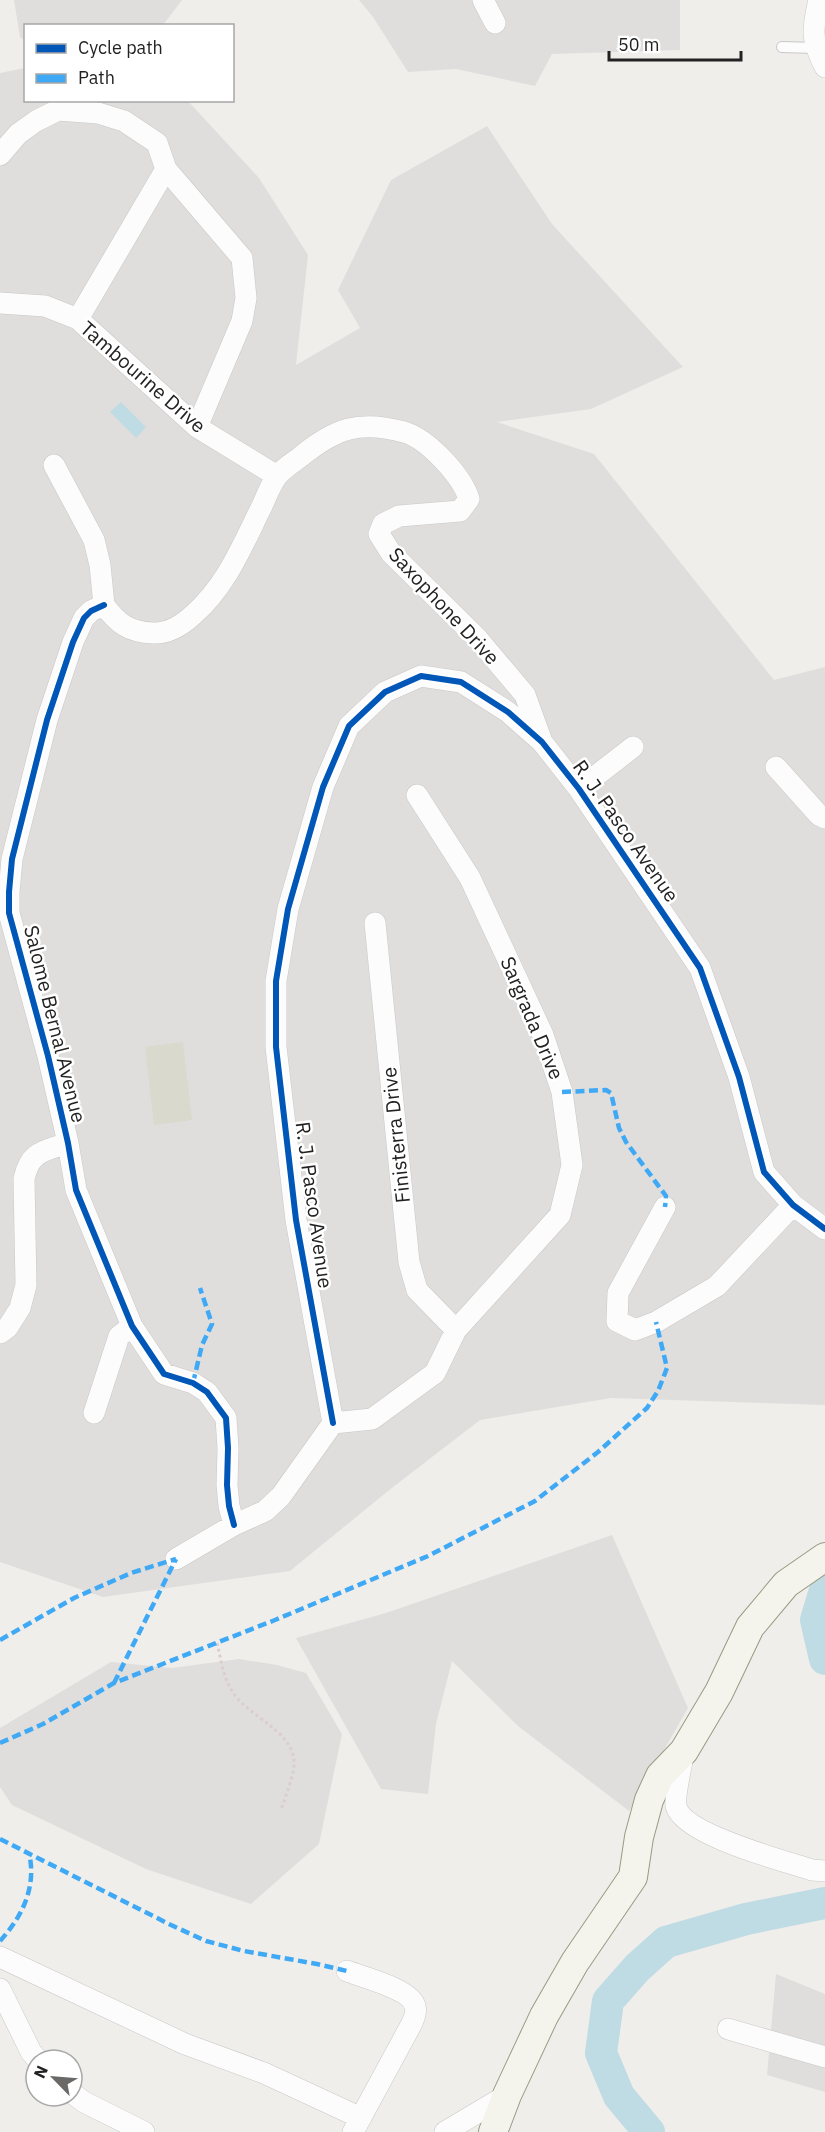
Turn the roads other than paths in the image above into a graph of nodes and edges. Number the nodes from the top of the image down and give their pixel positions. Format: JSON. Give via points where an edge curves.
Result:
{"nodes":[{"id":1,"x":483,"y":0,"type":"edge"},
{"id":2,"x":819,"y":0,"type":"edge"},
{"id":3,"x":495,"y":23,"type":"dead end"},
{"id":4,"x":782,"y":47,"type":"dead end"},
{"id":5,"x":815,"y":48,"type":"junction"},
{"id":6,"x":825,"y":67,"type":"edge"},
{"id":7,"x":0,"y":155,"type":"edge"},
{"id":8,"x":166,"y":169,"type":"junction"},
{"id":9,"x":0,"y":303,"type":"edge"},
{"id":10,"x":78,"y":319,"type":"junction"},
{"id":11,"x":197,"y":427,"type":"junction"},
{"id":12,"x":54,"y":465,"type":"dead end"},
{"id":13,"x":277,"y":476,"type":"junction"},
{"id":14,"x":104,"y":605,"type":"junction"},
{"id":15,"x":542,"y":742,"type":"junction"},
{"id":16,"x":633,"y":747,"type":"dead end"},
{"id":17,"x":776,"y":767,"type":"dead end"},
{"id":18,"x":579,"y":789,"type":"junction"},
{"id":19,"x":417,"y":795,"type":"dead end"},
{"id":20,"x":825,"y":818,"type":"edge"},
{"id":21,"x":375,"y":923,"type":"dead end"},
{"id":22,"x":68,"y":1143,"type":"junction"},
{"id":23,"x":793,"y":1205,"type":"junction"},
{"id":24,"x":664,"y":1208,"type":"dead end"},
{"id":25,"x":825,"y":1229,"type":"edge"},
{"id":26,"x":132,"y":1326,"type":"junction"},
{"id":27,"x":456,"y":1330,"type":"junction"},
{"id":28,"x":0,"y":1333,"type":"edge"},
{"id":29,"x":94,"y":1413,"type":"dead end"},
{"id":30,"x":333,"y":1423,"type":"junction"},
{"id":31,"x":234,"y":1525,"type":"junction"},
{"id":32,"x":825,"y":1557,"type":"edge"},
{"id":33,"x":176,"y":1559,"type":"dead end"},
{"id":34,"x":684,"y":1750,"type":"junction"},
{"id":35,"x":825,"y":1871,"type":"edge"},
{"id":36,"x":0,"y":1957,"type":"edge"},
{"id":37,"x":347,"y":1971,"type":"dead end"},
{"id":38,"x":0,"y":1989,"type":"edge"},
{"id":39,"x":728,"y":2029,"type":"dead end"},
{"id":40,"x":29,"y":2048,"type":"edge"},
{"id":41,"x":825,"y":2057,"type":"edge"},
{"id":42,"x":507,"y":2095,"type":"junction"},
{"id":43,"x":84,"y":2102,"type":"edge"},
{"id":44,"x":357,"y":2125,"type":"edge"},
{"id":45,"x":144,"y":2132,"type":"edge"},
{"id":46,"x":445,"y":2132,"type":"edge"},
{"id":47,"x":494,"y":2132,"type":"edge"}],
"edges":[{"from":1,"to":3,"type":"street"},
{"from":2,"to":5,"type":"street","via":[[812,27]]},
{"from":4,"to":5,"type":"lane"},
{"from":5,"to":6,"type":"street"},
{"from":7,"to":8,"type":"street","via":[[18,134],[58,110],[98,113],[124,121],[157,143]]},
{"from":8,"to":10,"type":"street"},
{"from":8,"to":11,"type":"street","via":[[243,258],[246,298],[242,321]]},
{"from":9,"to":10,"type":"street","name":"Tambourine Drive","via":[[45,306]]},
{"from":10,"to":11,"type":"street","name":"Tambourine Drive"},
{"from":11,"to":13,"type":"street","name":"Tambourine Drive"},
{"from":12,"to":14,"type":"street","via":[[94,540]]},
{"from":13,"to":14,"type":"street","name":"Saxophone Drive","via":[[233,566],[206,604],[182,625],[160,633],[128,629]]},
{"from":13,"to":15,"type":"street","name":"Saxophone Drive","via":[[336,433],[358,426],[389,428],[412,435],[440,456],[467,491],[466,505],[460,511],[399,516],[382,524],[379,534],[391,554],[477,638],[525,694]]},
{"from":14,"to":22,"type":"street","name":"Salome Bernal Avenue","via":[[84,618],[69,653],[24,806],[9,892],[9,913]]},
{"from":15,"to":18,"type":"street","name":"R. J. Pasco Avenue"},
{"from":15,"to":30,"type":"street","name":"R. J. Pasco Avenue","via":[[508,711],[461,682],[421,676],[385,692],[349,726],[323,787],[288,909],[276,981],[276,1047],[296,1220]]},
{"from":16,"to":18,"type":"street"},
{"from":17,"to":20,"type":"street"},
{"from":18,"to":23,"type":"street","name":"R. J. Pasco Avenue","via":[[700,968],[740,1077],[765,1172]]},
{"from":19,"to":27,"type":"street","name":"Sargrada Drive","via":[[470,878],[543,1035],[562,1092],[572,1165],[560,1215]]},
{"from":21,"to":27,"type":"street","name":"Finisterra Drive","via":[[409,1262],[417,1290]]},
{"from":22,"to":26,"type":"street","name":"Salome Bernal Avenue","via":[[75,1190]]},
{"from":22,"to":28,"type":"street","via":[[36,1154],[27,1167],[26,1285],[20,1308]]},
{"from":23,"to":24,"type":"street","via":[[717,1286],[635,1330],[617,1321],[618,1293]]},
{"from":23,"to":25,"type":"street","name":"R. J. Pasco Avenue"},
{"from":26,"to":29,"type":"street","via":[[119,1336]]},
{"from":26,"to":31,"type":"street","name":"Salome Bernal Avenue","via":[[164,1374],[207,1392],[226,1418],[228,1506]]},
{"from":27,"to":30,"type":"street","name":"Sargrada Drive","via":[[435,1373],[372,1419]]},
{"from":30,"to":31,"type":"street","via":[[281,1496],[265,1511]]},
{"from":31,"to":33,"type":"street"},
{"from":32,"to":34,"type":"street","via":[[786,1584],[750,1627],[719,1692]]},
{"from":34,"to":35,"type":"street","via":[[676,1805],[682,1816],[708,1834],[738,1847]]},
{"from":34,"to":42,"type":"street","via":[[660,1776],[649,1800],[633,1877],[575,1962],[544,2016]]},
{"from":36,"to":44,"type":"street","via":[[185,2044],[255,2068]]},
{"from":37,"to":44,"type":"street","via":[[400,1991],[415,2005],[411,2025]]},
{"from":38,"to":40,"type":"street"},
{"from":39,"to":41,"type":"street"},
{"from":42,"to":46,"type":"street"},
{"from":42,"to":47,"type":"street"},
{"from":43,"to":45,"type":"street"}]}
